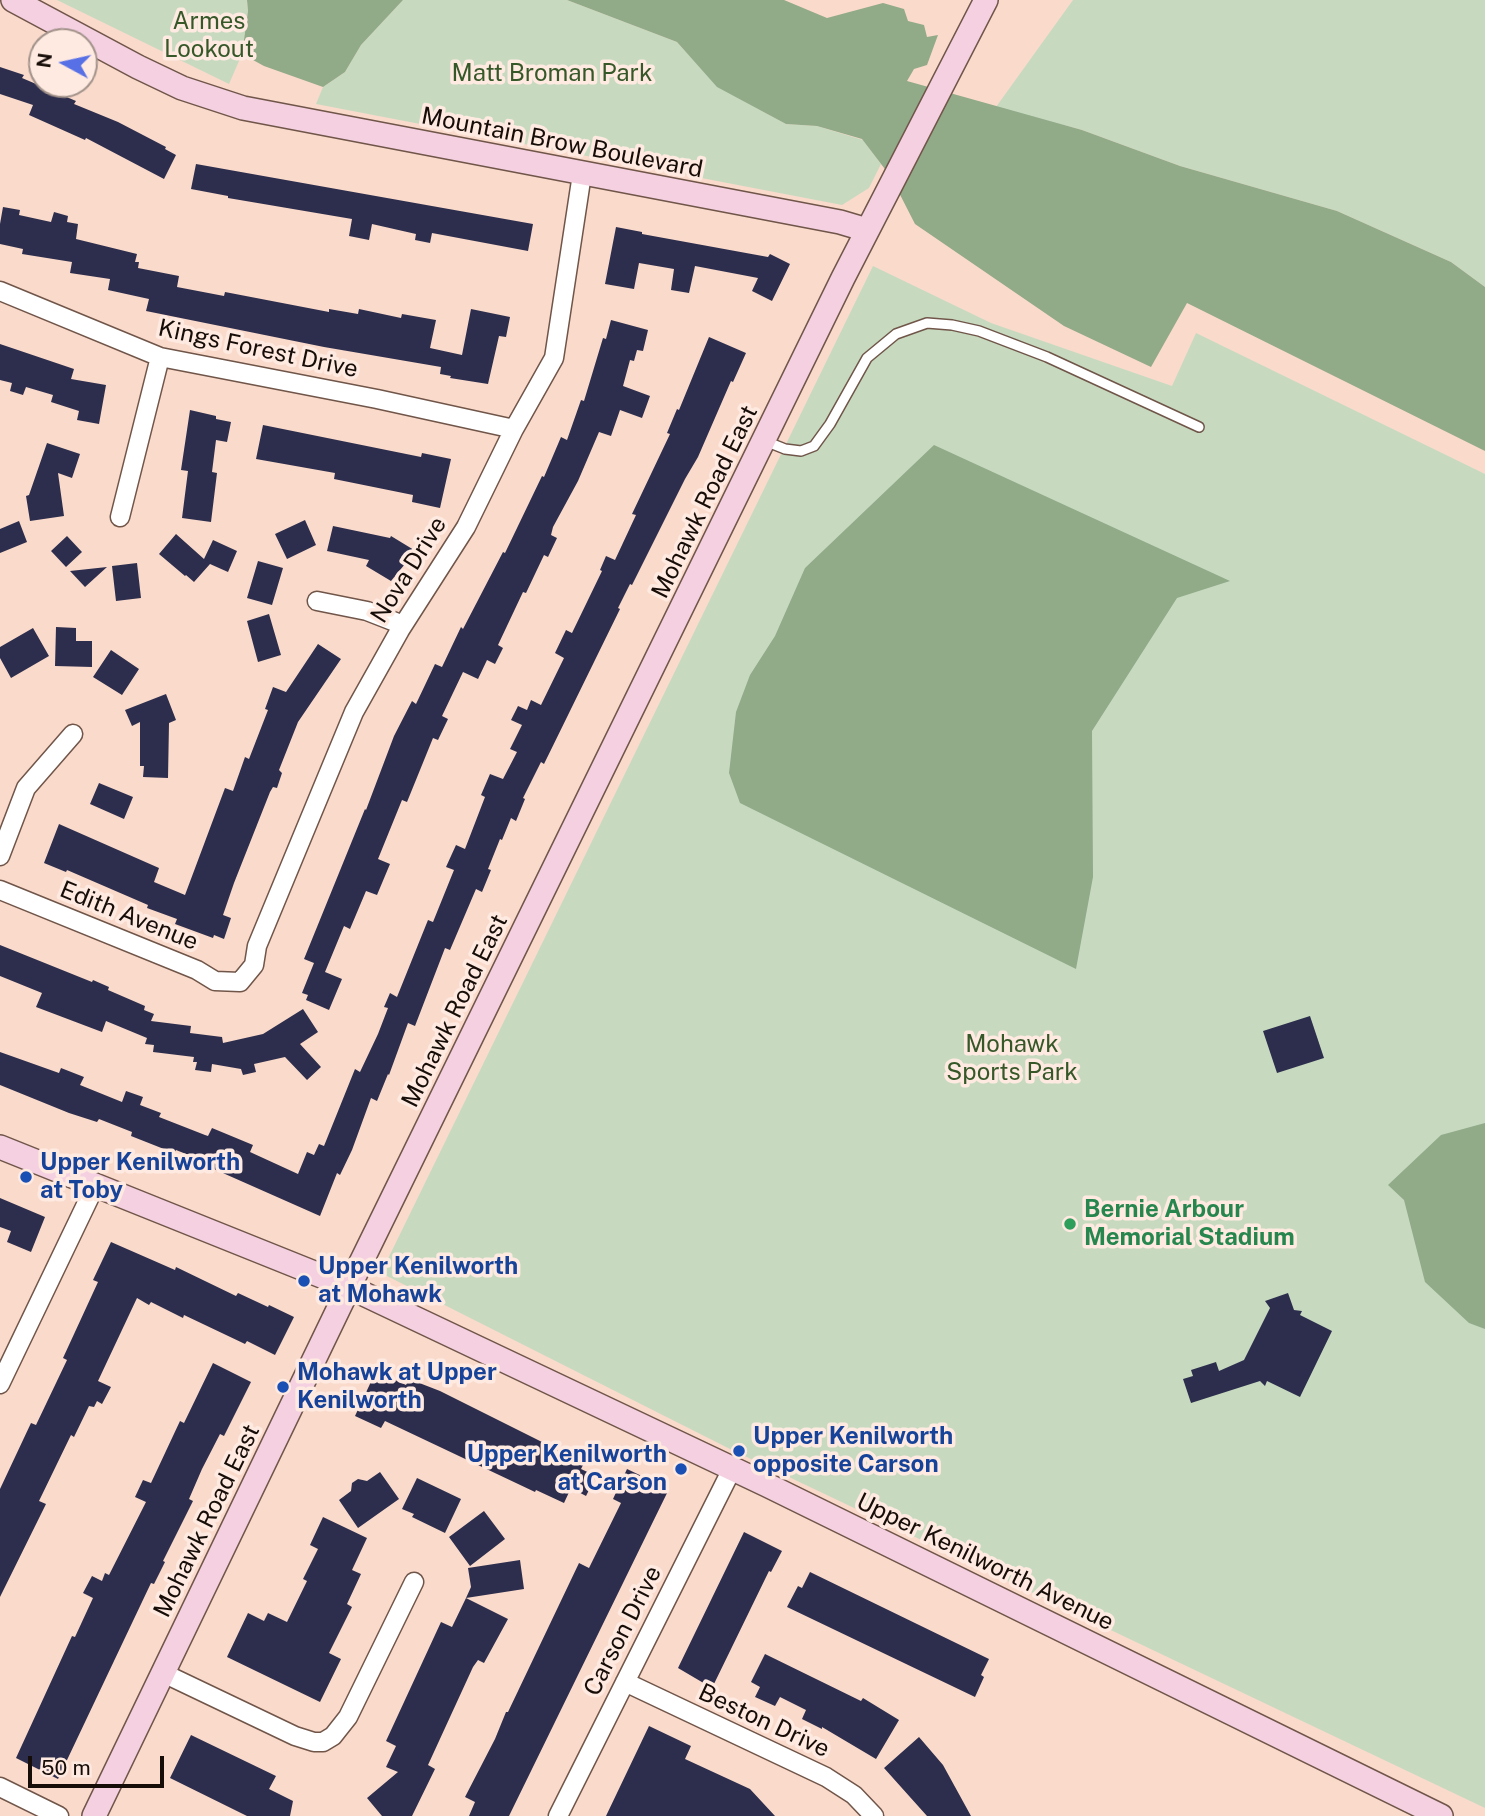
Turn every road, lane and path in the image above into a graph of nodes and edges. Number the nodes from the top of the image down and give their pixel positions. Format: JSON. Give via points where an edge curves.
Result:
{"nodes":[{"id":1,"x":13,"y":0,"type":"edge"},
{"id":2,"x":986,"y":0,"type":"edge"},
{"id":3,"x":582,"y":174,"type":"junction"},
{"id":4,"x":867,"y":230,"type":"junction"},
{"id":5,"x":0,"y":291,"type":"edge"},
{"id":6,"x":160,"y":357,"type":"junction"},
{"id":7,"x":1199,"y":427,"type":"dead end"},
{"id":8,"x":514,"y":429,"type":"junction"},
{"id":9,"x":765,"y":441,"type":"junction"},
{"id":10,"x":120,"y":517,"type":"dead end"},
{"id":11,"x":317,"y":601,"type":"dead end"},
{"id":12,"x":404,"y":625,"type":"junction"},
{"id":13,"x":73,"y":734,"type":"dead end"},
{"id":14,"x":0,"y":856,"type":"edge"},
{"id":15,"x":0,"y":890,"type":"edge"},
{"id":16,"x":240,"y":982,"type":"joint"},
{"id":17,"x":0,"y":1147,"type":"edge"},
{"id":18,"x":95,"y":1186,"type":"junction"},
{"id":19,"x":349,"y":1287,"type":"junction"},
{"id":20,"x":0,"y":1384,"type":"edge"},
{"id":21,"x":732,"y":1469,"type":"junction"},
{"id":22,"x":414,"y":1582,"type":"dead end"},
{"id":23,"x":163,"y":1673,"type":"junction"},
{"id":24,"x":625,"y":1682,"type":"junction"},
{"id":25,"x":0,"y":1787,"type":"edge"},
{"id":26,"x":59,"y":1816,"type":"edge"},
{"id":27,"x":94,"y":1816,"type":"edge"},
{"id":28,"x":558,"y":1816,"type":"edge"},
{"id":29,"x":874,"y":1816,"type":"edge"},
{"id":30,"x":1441,"y":1816,"type":"edge"}],
"edges":[{"from":1,"to":3,"type":"main road","name":"Mountain Brow Boulevard","via":[[205,97],[292,119]]},
{"from":2,"to":4,"type":"main road"},
{"from":3,"to":4,"type":"main road","name":"Mountain Brow Boulevard"},
{"from":3,"to":8,"type":"street","name":"Nova Drive","via":[[554,358]]},
{"from":4,"to":9,"type":"main road","name":"Mohawk Road East"},
{"from":5,"to":6,"type":"street","name":"Kings Forest Drive"},
{"from":6,"to":8,"type":"street","name":"Kings Forest Drive"},
{"from":6,"to":10,"type":"street"},
{"from":7,"to":9,"type":"lane","via":[[990,335],[927,323],[896,334],[867,358],[814,446],[785,450]]},
{"from":8,"to":12,"type":"street","name":"Nova Drive","via":[[466,527]]},
{"from":9,"to":19,"type":"main road","name":"Mohawk Road East"},
{"from":11,"to":12,"type":"street","via":[[367,611]]},
{"from":12,"to":16,"type":"street","name":"Nova Drive","via":[[354,712],[257,946],[254,965]]},
{"from":13,"to":14,"type":"street","via":[[26,788]]},
{"from":15,"to":16,"type":"street","name":"Edith Avenue","via":[[215,981]]},
{"from":17,"to":18,"type":"main road","name":"Upper Kenilworth Avenue"},
{"from":18,"to":19,"type":"main road","name":"Upper Kenilworth Avenue"},
{"from":18,"to":20,"type":"street"},
{"from":19,"to":21,"type":"main road","name":"Upper Kenilworth Avenue"},
{"from":19,"to":23,"type":"main road","name":"Mohawk Road East"},
{"from":21,"to":24,"type":"street","name":"Carson Drive"},
{"from":21,"to":30,"type":"main road","name":"Upper Kenilworth Avenue"},
{"from":22,"to":23,"type":"street","via":[[348,1717],[323,1742],[295,1736]]},
{"from":23,"to":27,"type":"main road","name":"Mohawk Road East"},
{"from":24,"to":28,"type":"street","name":"Carson Drive"},
{"from":24,"to":29,"type":"street","name":"Beston Drive","via":[[826,1777],[854,1795]]},
{"from":25,"to":26,"type":"street"}]}
